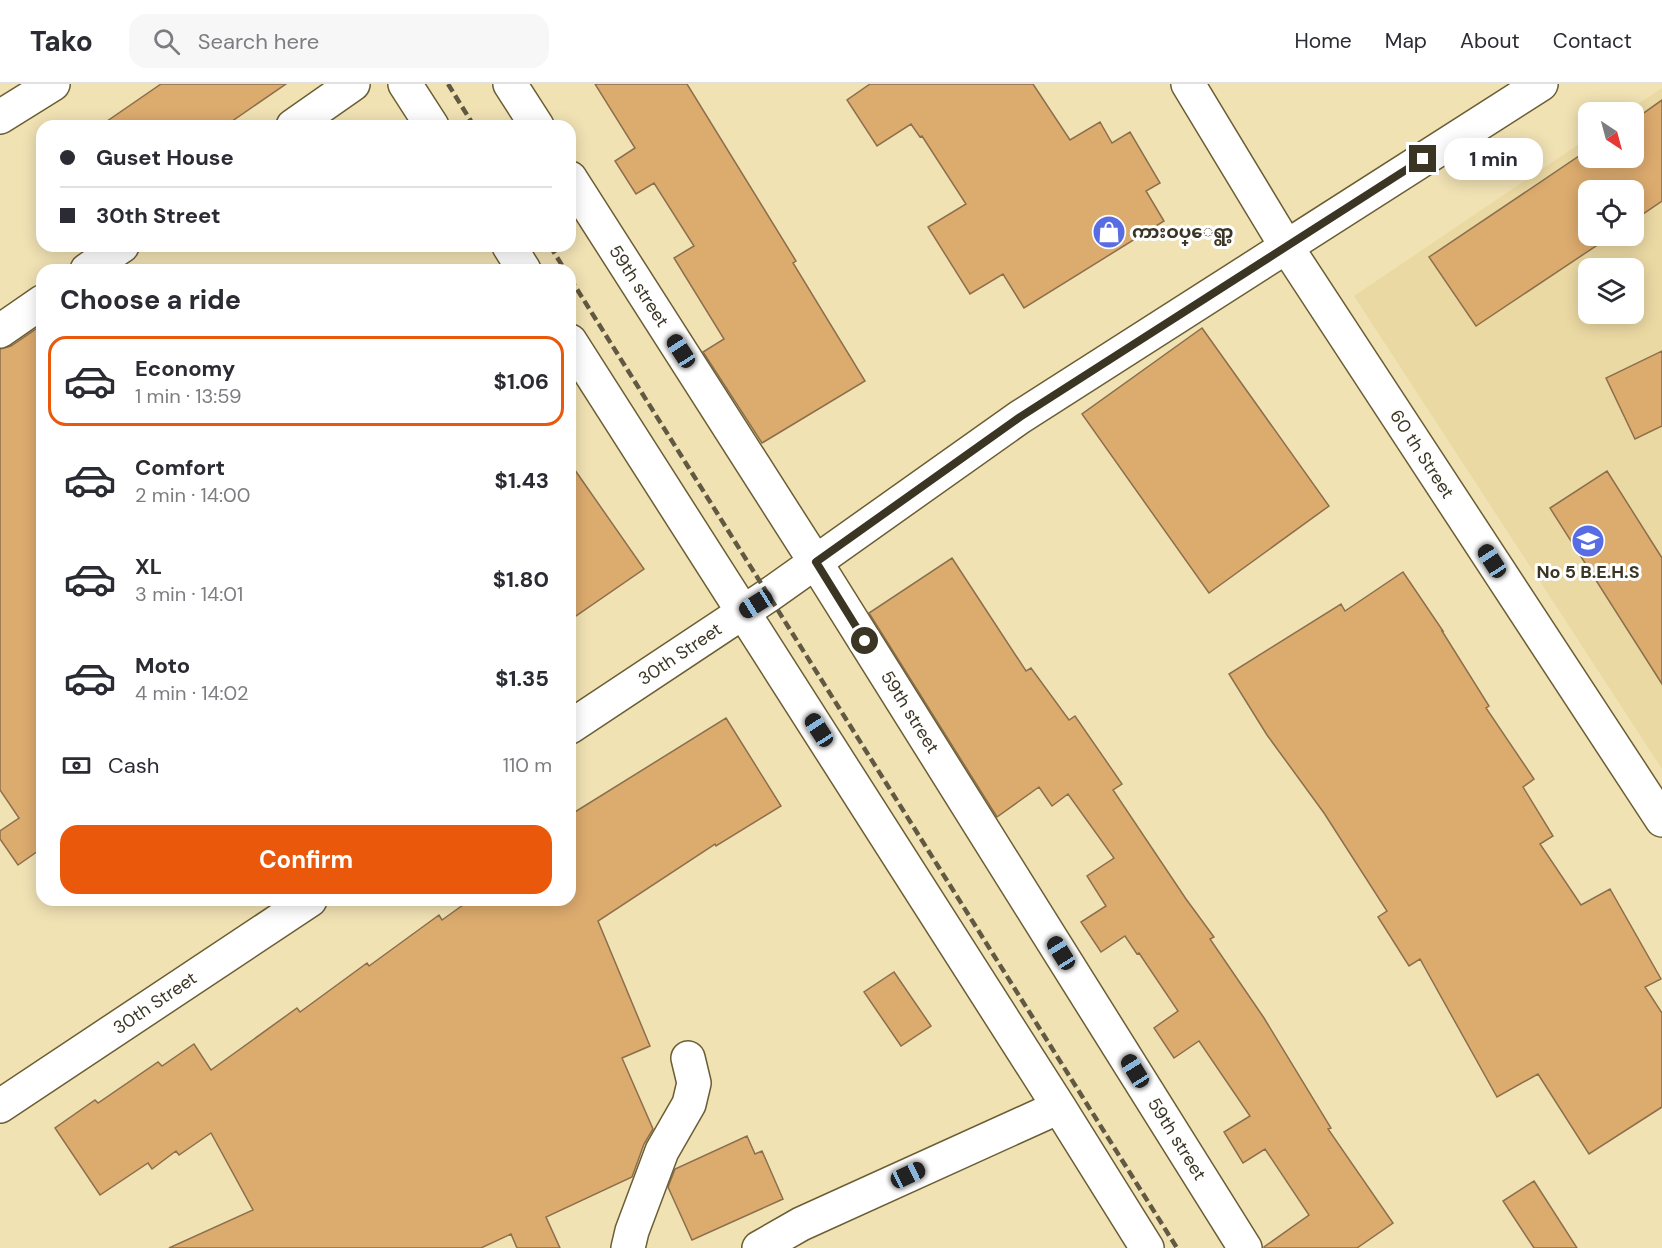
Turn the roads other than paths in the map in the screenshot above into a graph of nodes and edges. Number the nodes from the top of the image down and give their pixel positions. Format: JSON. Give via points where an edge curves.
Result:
{"nodes":[{"id":1,"x":53,"y":84,"type":"edge"},
{"id":2,"x":353,"y":84,"type":"edge"},
{"id":3,"x":405,"y":84,"type":"edge"},
{"id":4,"x":510,"y":84,"type":"edge"},
{"id":5,"x":1188,"y":84,"type":"edge"},
{"id":6,"x":1541,"y":84,"type":"edge"},
{"id":7,"x":0,"y":117,"type":"edge"},
{"id":8,"x":302,"y":120,"type":"edge"},
{"id":9,"x":428,"y":120,"type":"edge"},
{"id":10,"x":533,"y":120,"type":"edge"},
{"id":11,"x":576,"y":187,"type":"edge"},
{"id":12,"x":1286,"y":246,"type":"junction"},
{"id":13,"x":36,"y":306,"type":"edge"},
{"id":14,"x":0,"y":331,"type":"edge"},
{"id":15,"x":576,"y":350,"type":"edge"},
{"id":16,"x":816,"y":562,"type":"junction"},
{"id":17,"x":743,"y":612,"type":"junction"},
{"id":18,"x":576,"y":723,"type":"edge"},
{"id":19,"x":1662,"y":820,"type":"edge"},
{"id":20,"x":301,"y":906,"type":"edge"},
{"id":21,"x":688,"y":1058,"type":"dead end"},
{"id":22,"x":0,"y":1106,"type":"edge"},
{"id":23,"x":1059,"y":1107,"type":"junction"},
{"id":24,"x":628,"y":1248,"type":"edge"},
{"id":25,"x":759,"y":1248,"type":"edge"},
{"id":26,"x":1147,"y":1248,"type":"edge"},
{"id":27,"x":1245,"y":1248,"type":"edge"}],
"edges":[{"from":1,"to":7,"type":"street"},
{"from":2,"to":8,"type":"street"},
{"from":3,"to":9,"type":"street"},
{"from":4,"to":10,"type":"street"},
{"from":5,"to":12,"type":"street","name":"60 th Street"},
{"from":6,"to":12,"type":"street","name":"30th Street"},
{"from":11,"to":16,"type":"street","name":"59th street"},
{"from":12,"to":16,"type":"street","name":"30th Street","via":[[1020,417]]},
{"from":12,"to":19,"type":"street","name":"60 th Street"},
{"from":13,"to":14,"type":"street"},
{"from":15,"to":17,"type":"street"},
{"from":16,"to":17,"type":"street","name":"30th Street"},
{"from":16,"to":27,"type":"street","name":"59th street"},
{"from":17,"to":18,"type":"street","name":"30th Street"},
{"from":17,"to":23,"type":"street"},
{"from":20,"to":22,"type":"street","name":"30th Street"},
{"from":21,"to":24,"type":"street","via":[[694,1083],[689,1104],[662,1151]]},
{"from":23,"to":25,"type":"street","via":[[801,1224]]},
{"from":23,"to":26,"type":"street"}]}
